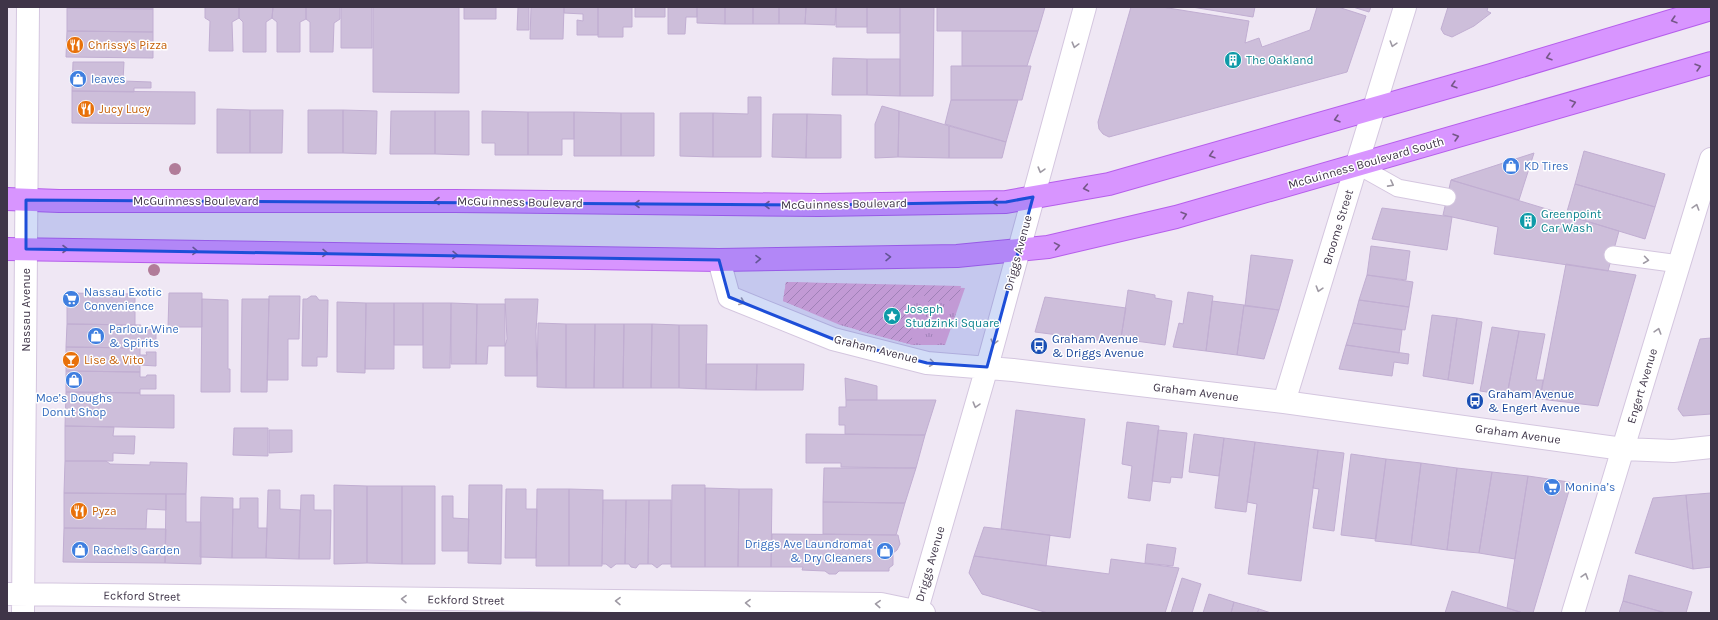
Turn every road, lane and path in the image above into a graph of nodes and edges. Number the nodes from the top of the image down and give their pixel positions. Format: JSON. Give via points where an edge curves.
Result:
{"nodes":[{"id":1,"x":28,"y":7,"type":"edge"},
{"id":2,"x":1085,"y":7,"type":"edge"},
{"id":3,"x":1405,"y":7,"type":"edge"},
{"id":4,"x":1711,"y":9,"type":"edge"},
{"id":5,"x":1711,"y":63,"type":"edge"},
{"id":6,"x":1374,"y":108,"type":"junction"},
{"id":7,"x":1711,"y":159,"type":"edge"},
{"id":8,"x":1357,"y":165,"type":"junction"},
{"id":9,"x":1033,"y":197,"type":"junction"},
{"id":10,"x":1447,"y":197,"type":"dead end"},
{"id":11,"x":17,"y":200,"type":"edge"},
{"id":12,"x":16,"y":249,"type":"edge"},
{"id":13,"x":1019,"y":250,"type":"junction"},
{"id":14,"x":1613,"y":255,"type":"dead end"},
{"id":15,"x":719,"y":260,"type":"junction"},
{"id":16,"x":1679,"y":264,"type":"junction"},
{"id":17,"x":987,"y":368,"type":"junction"},
{"id":18,"x":1284,"y":402,"type":"junction"},
{"id":19,"x":1711,"y":447,"type":"edge"},
{"id":20,"x":1623,"y":449,"type":"junction"},
{"id":21,"x":18,"y":601,"type":"edge"},
{"id":22,"x":919,"y":612,"type":"edge"},
{"id":23,"x":1574,"y":613,"type":"edge"}],
"edges":[{"from":1,"to":11,"type":"street","name":"Nassau Avenue"},
{"from":2,"to":9,"type":"street","name":"Driggs Avenue","one_way":true},
{"from":3,"to":6,"type":"street","name":"Broome Street","one_way":true},
{"from":4,"to":6,"type":"main road","one_way":true},
{"from":8,"to":5,"type":"main road","name":"McGuinness Boulevard South","one_way":true},
{"from":6,"to":8,"type":"street","name":"Broome Street"},
{"from":6,"to":9,"type":"main road","one_way":true,"via":[[1109,184]]},
{"from":16,"to":7,"type":"street","name":"Engert Avenue","one_way":true},
{"from":8,"to":10,"type":"lane","one_way":true,"via":[[1398,188]]},
{"from":13,"to":8,"type":"main road","name":"McGuinness Boulevard South","one_way":true,"via":[[1061,246],[1176,217]]},
{"from":8,"to":18,"type":"street","name":"Broome Street","one_way":true},
{"from":9,"to":11,"type":"main road","name":"McGuinness Boulevard","one_way":true,"via":[[1006,202],[819,205]]},
{"from":9,"to":13,"type":"street","name":"Driggs Avenue"},
{"from":11,"to":12,"type":"street","name":"Nassau Avenue"},
{"from":12,"to":15,"type":"main road","one_way":true},
{"from":12,"to":21,"type":"street","name":"Nassau Avenue"},
{"from":15,"to":13,"type":"main road","one_way":true,"via":[[957,256]]},
{"from":13,"to":17,"type":"street","name":"Driggs Avenue","one_way":true},
{"from":14,"to":16,"type":"lane","one_way":true},
{"from":15,"to":17,"type":"street","name":"Graham Avenue","one_way":true,"via":[[729,297],[833,339],[927,362]]},
{"from":20,"to":16,"type":"street","name":"Engert Avenue","one_way":true},
{"from":17,"to":18,"type":"street","name":"Graham Avenue"},
{"from":17,"to":22,"type":"street","name":"Driggs Avenue","one_way":true},
{"from":18,"to":20,"type":"street","name":"Graham Avenue"},
{"from":19,"to":20,"type":"street","name":"Graham Avenue","via":[[1673,451]]},
{"from":23,"to":20,"type":"street","name":"Engert Avenue","one_way":true},
{"from":22,"to":21,"type":"street","name":"Eckford Street","one_way":true,"via":[[881,604]]}]}
